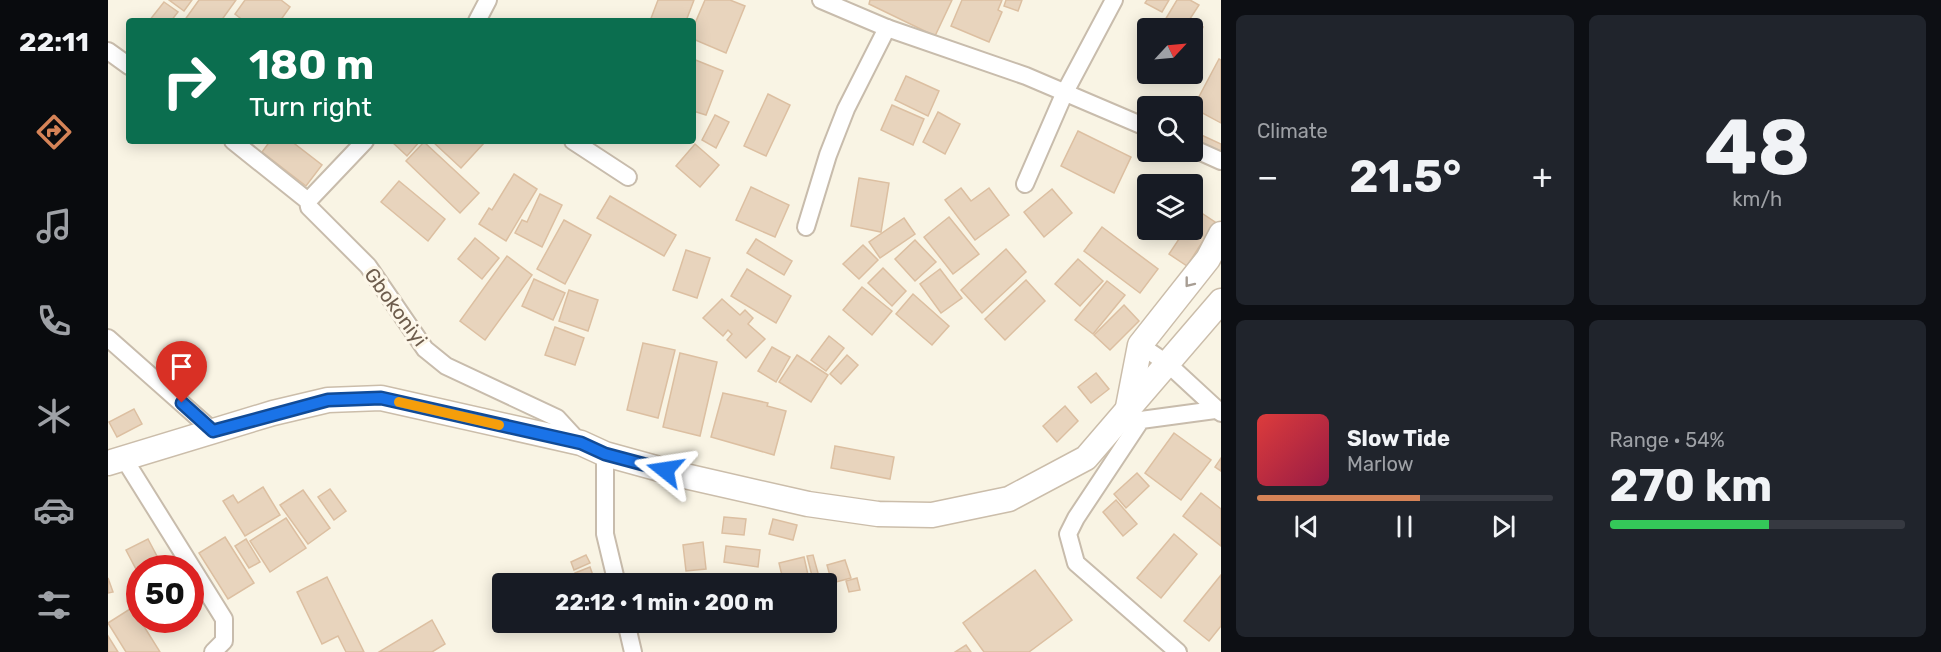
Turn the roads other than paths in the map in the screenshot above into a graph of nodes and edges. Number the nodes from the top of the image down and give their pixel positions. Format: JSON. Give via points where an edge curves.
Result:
{"nodes":[{"id":1,"x":488,"y":0,"type":"edge"},
{"id":2,"x":821,"y":0,"type":"edge"},
{"id":3,"x":1114,"y":0,"type":"edge"},
{"id":4,"x":479,"y":18,"type":"edge"},
{"id":5,"x":887,"y":28,"type":"junction"},
{"id":6,"x":108,"y":51,"type":"edge"},
{"id":7,"x":126,"y":64,"type":"edge"},
{"id":8,"x":1065,"y":92,"type":"junction"},
{"id":9,"x":1137,"y":123,"type":"edge"},
{"id":10,"x":237,"y":144,"type":"edge"},
{"id":11,"x":362,"y":144,"type":"edge"},
{"id":12,"x":578,"y":144,"type":"edge"},
{"id":13,"x":1203,"y":153,"type":"edge"},
{"id":14,"x":1221,"y":161,"type":"edge"},
{"id":15,"x":628,"y":177,"type":"dead end"},
{"id":16,"x":1025,"y":184,"type":"dead end"},
{"id":17,"x":308,"y":201,"type":"junction"},
{"id":18,"x":807,"y":227,"type":"dead end"},
{"id":19,"x":1221,"y":234,"type":"edge"},
{"id":20,"x":1221,"y":301,"type":"edge"},
{"id":21,"x":108,"y":338,"type":"edge"},
{"id":22,"x":1140,"y":345,"type":"junction"},
{"id":23,"x":1168,"y":364,"type":"junction"},
{"id":24,"x":1128,"y":407,"type":"junction"},
{"id":25,"x":1218,"y":411,"type":"edge"},
{"id":26,"x":213,"y":431,"type":"junction"},
{"id":27,"x":581,"y":443,"type":"junction"},
{"id":28,"x":605,"y":454,"type":"junction"},
{"id":29,"x":115,"y":460,"type":"edge"},
{"id":30,"x":614,"y":573,"type":"edge"},
{"id":31,"x":629,"y":633,"type":"edge"},
{"id":32,"x":213,"y":652,"type":"edge"},
{"id":33,"x":633,"y":652,"type":"edge"},
{"id":34,"x":1178,"y":652,"type":"edge"}],
"edges":[{"from":1,"to":4,"type":"street"},
{"from":2,"to":5,"type":"street"},
{"from":3,"to":8,"type":"street"},
{"from":5,"to":8,"type":"street"},
{"from":5,"to":18,"type":"street","via":[[846,109]]},
{"from":6,"to":7,"type":"street"},
{"from":8,"to":9,"type":"street"},
{"from":8,"to":16,"type":"street"},
{"from":10,"to":17,"type":"street","name":"Gbokoniyi"},
{"from":11,"to":17,"type":"street"},
{"from":12,"to":15,"type":"street"},
{"from":13,"to":14,"type":"street"},
{"from":17,"to":27,"type":"street","name":"Gbokoniyi","via":[[309,207],[368,266],[425,349],[446,366],[557,418]]},
{"from":19,"to":22,"type":"main road","one_way":true,"via":[[1208,259]]},
{"from":20,"to":23,"type":"main road"},
{"from":21,"to":26,"type":"street"},
{"from":22,"to":23,"type":"street"},
{"from":22,"to":24,"type":"main road"},
{"from":23,"to":24,"type":"main road"},
{"from":23,"to":25,"type":"street"},
{"from":24,"to":28,"type":"main road","via":[[1086,458],[1010,499],[932,515],[878,514],[808,504]]},
{"from":25,"to":34,"type":"street","via":[[1141,420],[1068,534],[1076,563]]},
{"from":26,"to":27,"type":"main road","via":[[328,400],[381,398]]},
{"from":26,"to":29,"type":"main road"},
{"from":27,"to":28,"type":"main road"},
{"from":28,"to":30,"type":"street","via":[[605,534]]},
{"from":29,"to":32,"type":"street","via":[[224,619],[224,641]]},
{"from":31,"to":33,"type":"street"}]}
